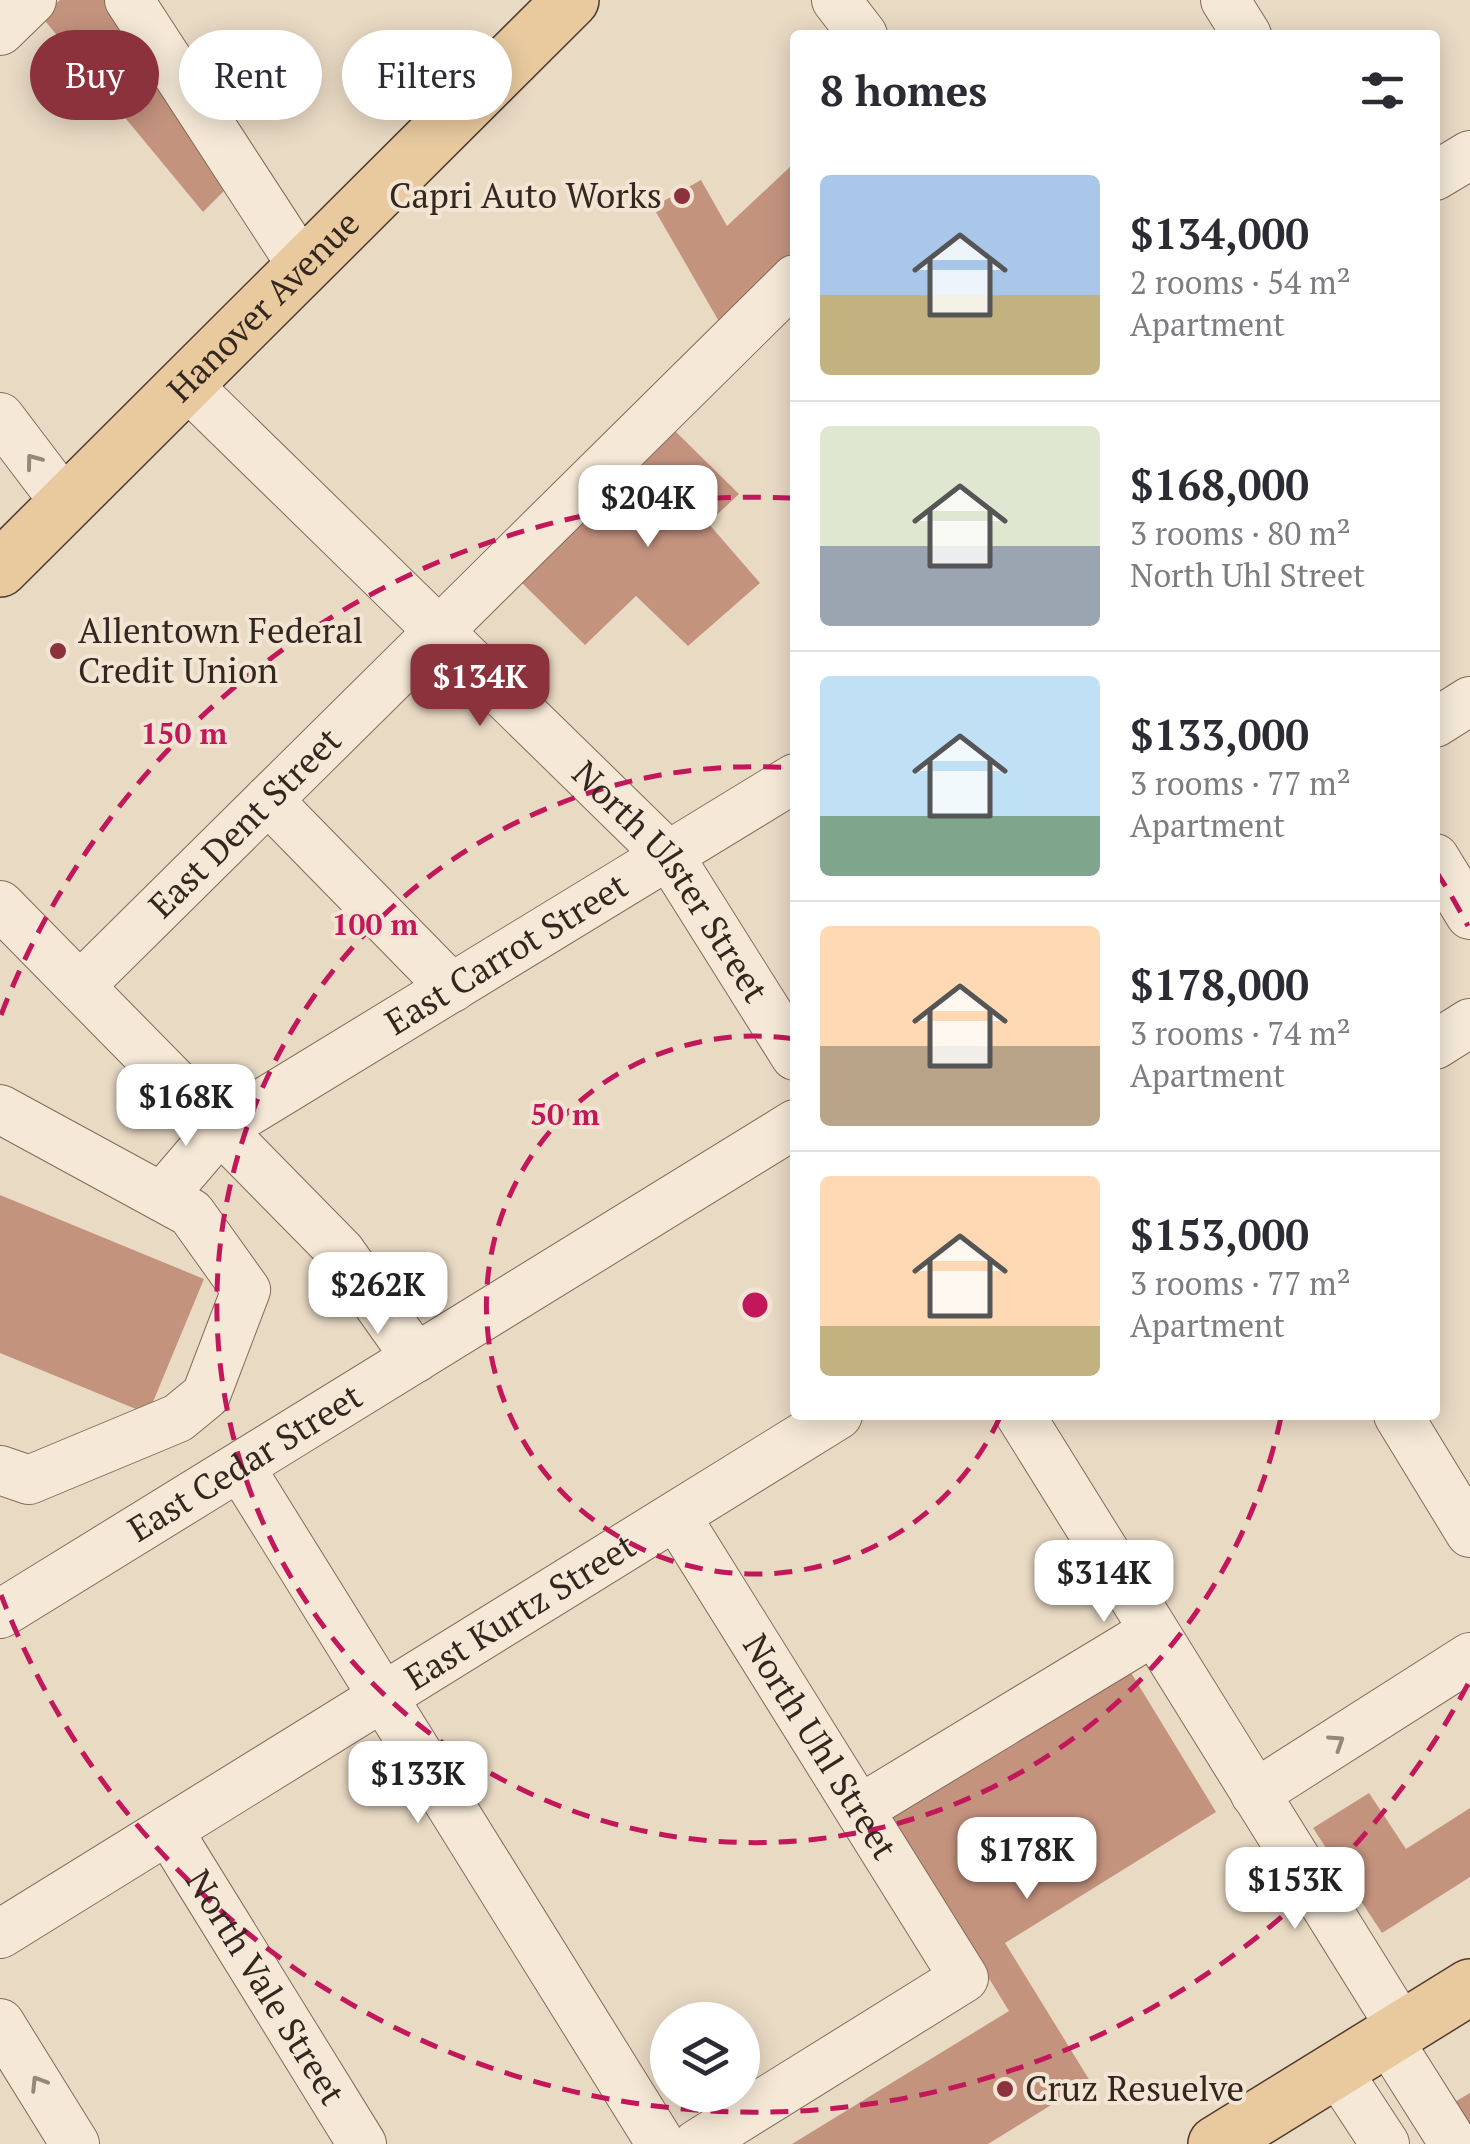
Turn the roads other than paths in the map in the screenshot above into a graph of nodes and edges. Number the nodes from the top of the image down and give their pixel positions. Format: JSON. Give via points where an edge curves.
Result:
{"nodes":[{"id":1,"x":32,"y":0,"type":"edge"},
{"id":2,"x":130,"y":0,"type":"edge"},
{"id":3,"x":571,"y":0,"type":"edge"},
{"id":4,"x":836,"y":0,"type":"edge"},
{"id":5,"x":859,"y":30,"type":"edge"},
{"id":6,"x":0,"y":31,"type":"edge"},
{"id":7,"x":1470,"y":154,"type":"edge"},
{"id":8,"x":1440,"y":173,"type":"edge"},
{"id":9,"x":304,"y":269,"type":"junction"},
{"id":10,"x":790,"y":284,"type":"edge"},
{"id":11,"x":187,"y":385,"type":"junction"},
{"id":12,"x":0,"y":417,"type":"edge"},
{"id":13,"x":66,"y":504,"type":"junction"},
{"id":14,"x":0,"y":570,"type":"edge"},
{"id":15,"x":437,"y":634,"type":"junction"},
{"id":16,"x":1470,"y":701,"type":"edge"},
{"id":17,"x":1440,"y":720,"type":"edge"},
{"id":18,"x":790,"y":781,"type":"edge"},
{"id":19,"x":268,"y":800,"type":"junction"},
{"id":20,"x":670,"y":858,"type":"junction"},
{"id":21,"x":1440,"y":866,"type":"edge"},
{"id":22,"x":2,"y":913,"type":"edge"},
{"id":23,"x":1470,"y":914,"type":"edge"},
{"id":24,"x":80,"y":986,"type":"junction"},
{"id":25,"x":452,"y":988,"type":"junction"},
{"id":26,"x":1470,"y":1024,"type":"edge"},
{"id":27,"x":1440,"y":1042,"type":"edge"},
{"id":28,"x":790,"y":1048,"type":"edge"},
{"id":29,"x":0,"y":1109,"type":"edge"},
{"id":30,"x":790,"y":1127,"type":"edge"},
{"id":31,"x":220,"y":1129,"type":"junction"},
{"id":32,"x":162,"y":1197,"type":"junction"},
{"id":33,"x":416,"y":1358,"type":"junction"},
{"id":34,"x":830,"y":1420,"type":"edge"},
{"id":35,"x":1023,"y":1420,"type":"edge"},
{"id":36,"x":1401,"y":1420,"type":"edge"},
{"id":37,"x":240,"y":1467,"type":"junction"},
{"id":38,"x":0,"y":1470,"type":"edge"},
{"id":39,"x":676,"y":1516,"type":"junction"},
{"id":40,"x":1470,"y":1533,"type":"edge"},
{"id":41,"x":0,"y":1614,"type":"edge"},
{"id":42,"x":1154,"y":1631,"type":"junction"},
{"id":43,"x":1470,"y":1657,"type":"edge"},
{"id":44,"x":383,"y":1697,"type":"junction"},
{"id":45,"x":1255,"y":1794,"type":"junction"},
{"id":46,"x":860,"y":1809,"type":"junction"},
{"id":47,"x":168,"y":1830,"type":"junction"},
{"id":48,"x":0,"y":1934,"type":"edge"},
{"id":49,"x":1470,"y":1986,"type":"edge"},
{"id":50,"x":0,"y":2023,"type":"edge"},
{"id":51,"x":1394,"y":2033,"type":"junction"},
{"id":52,"x":1336,"y":2069,"type":"junction"},
{"id":53,"x":75,"y":2144,"type":"edge"},
{"id":54,"x":362,"y":2144,"type":"edge"},
{"id":55,"x":662,"y":2144,"type":"edge"},
{"id":56,"x":697,"y":2144,"type":"edge"},
{"id":57,"x":1216,"y":2144,"type":"edge"},
{"id":58,"x":1385,"y":2144,"type":"edge"},
{"id":59,"x":1454,"y":2144,"type":"edge"}],
"edges":[{"from":1,"to":6,"type":"street"},
{"from":2,"to":9,"type":"street"},
{"from":3,"to":9,"type":"main road","name":"Hanover Avenue"},
{"from":4,"to":5,"type":"street"},
{"from":7,"to":8,"type":"street"},
{"from":9,"to":11,"type":"main road","name":"Hanover Avenue"},
{"from":10,"to":15,"type":"street","name":"East Dent Street"},
{"from":11,"to":13,"type":"main road","name":"Hanover Avenue"},
{"from":11,"to":15,"type":"street","name":"North Ulster Street"},
{"from":13,"to":12,"type":"street","one_way":true},
{"from":13,"to":14,"type":"main road","name":"Hanover Avenue"},
{"from":15,"to":19,"type":"street","name":"East Dent Street"},
{"from":15,"to":20,"type":"street","name":"North Ulster Street"},
{"from":16,"to":17,"type":"street"},
{"from":18,"to":20,"type":"street","name":"East Carrot Street"},
{"from":19,"to":24,"type":"street","name":"East Dent Street"},
{"from":19,"to":25,"type":"street"},
{"from":20,"to":25,"type":"street","name":"East Carrot Street"},
{"from":20,"to":28,"type":"street","name":"North Ulster Street"},
{"from":21,"to":23,"type":"street"},
{"from":22,"to":24,"type":"street"},
{"from":24,"to":31,"type":"street"},
{"from":25,"to":31,"type":"street","name":"East Carrot Street"},
{"from":26,"to":27,"type":"street"},
{"from":29,"to":32,"type":"street"},
{"from":30,"to":33,"type":"street","name":"East Cedar Street"},
{"from":31,"to":32,"type":"street","name":"East Carrot Street"},
{"from":31,"to":33,"type":"street","via":[[341,1252]]},
{"from":32,"to":38,"type":"street","via":[[191,1213],[246,1290],[206,1395],[178,1418],[29,1480]]},
{"from":33,"to":37,"type":"street","name":"East Cedar Street"},
{"from":34,"to":39,"type":"street","name":"East Kurtz Street"},
{"from":35,"to":42,"type":"street"},
{"from":36,"to":40,"type":"street"},
{"from":37,"to":41,"type":"street","name":"East Cedar Street"},
{"from":37,"to":44,"type":"street"},
{"from":39,"to":44,"type":"street","name":"East Kurtz Street"},
{"from":39,"to":46,"type":"street","name":"North Uhl Street"},
{"from":42,"to":45,"type":"street"},
{"from":42,"to":46,"type":"street"},
{"from":45,"to":43,"type":"street","one_way":true},
{"from":44,"to":47,"type":"street","name":"East Kurtz Street"},
{"from":44,"to":55,"type":"street"},
{"from":45,"to":51,"type":"street"},
{"from":46,"to":56,"type":"street","name":"North Uhl Street","via":[[964,1978]]},
{"from":47,"to":48,"type":"street","name":"East Kurtz Street"},
{"from":47,"to":54,"type":"street","name":"North Vale Street"},
{"from":49,"to":51,"type":"main road"},
{"from":53,"to":50,"type":"street","one_way":true},
{"from":51,"to":52,"type":"main road"},
{"from":51,"to":59,"type":"street"},
{"from":52,"to":57,"type":"main road"},
{"from":52,"to":58,"type":"street"}]}
